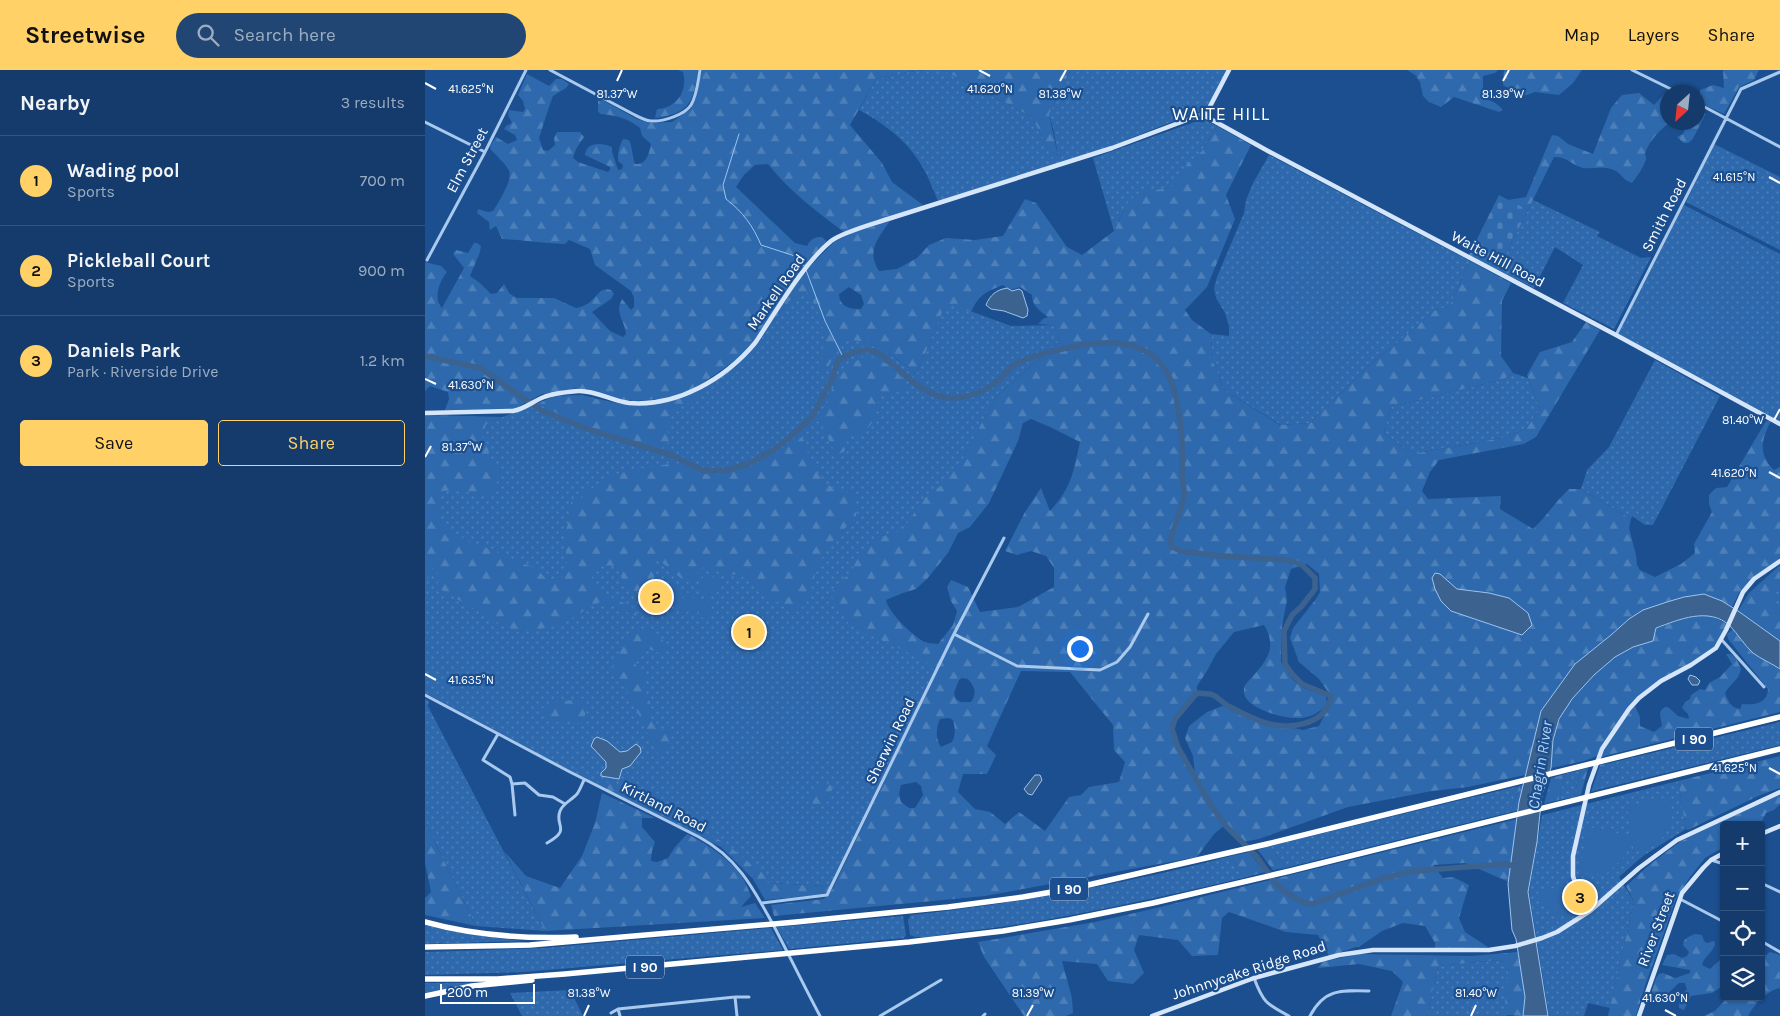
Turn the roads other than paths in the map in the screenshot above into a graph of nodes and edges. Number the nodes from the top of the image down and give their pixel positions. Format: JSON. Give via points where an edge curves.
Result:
{"nodes":[{"id":1,"x":526,"y":70,"type":"edge"},
{"id":2,"x":549,"y":70,"type":"edge"},
{"id":3,"x":700,"y":70,"type":"edge"},
{"id":4,"x":1229,"y":70,"type":"edge"},
{"id":5,"x":1632,"y":70,"type":"edge"},
{"id":6,"x":1780,"y":72,"type":"edge"},
{"id":7,"x":1663,"y":85,"type":"edge"},
{"id":8,"x":1705,"y":107,"type":"edge"},
{"id":9,"x":1205,"y":116,"type":"junction"},
{"id":10,"x":1725,"y":117,"type":"junction"},
{"id":11,"x":425,"y":122,"type":"edge"},
{"id":12,"x":1780,"y":147,"type":"edge"},
{"id":13,"x":485,"y":152,"type":"junction"},
{"id":14,"x":427,"y":260,"type":"dead end"},
{"id":15,"x":1616,"y":335,"type":"junction"},
{"id":16,"x":425,"y":413,"type":"edge"},
{"id":17,"x":1780,"y":424,"type":"edge"},
{"id":18,"x":1003,"y":538,"type":"dead end"},
{"id":19,"x":1780,"y":561,"type":"edge"},
{"id":20,"x":1148,"y":614,"type":"dead end"},
{"id":21,"x":954,"y":634,"type":"junction"},
{"id":22,"x":1721,"y":638,"type":"junction"},
{"id":23,"x":1764,"y":688,"type":"dead end"},
{"id":24,"x":425,"y":695,"type":"edge"},
{"id":25,"x":1780,"y":717,"type":"edge"},
{"id":26,"x":498,"y":734,"type":"junction"},
{"id":27,"x":1780,"y":749,"type":"edge"},
{"id":28,"x":584,"y":780,"type":"junction"},
{"id":29,"x":512,"y":784,"type":"junction"},
{"id":30,"x":1780,"y":792,"type":"edge"},
{"id":31,"x":565,"y":804,"type":"junction"},
{"id":32,"x":515,"y":815,"type":"dead end"},
{"id":33,"x":1780,"y":826,"type":"edge"},
{"id":34,"x":1765,"y":832,"type":"edge"},
{"id":35,"x":547,"y":843,"type":"dead end"},
{"id":36,"x":1720,"y":855,"type":"edge"},
{"id":37,"x":1711,"y":860,"type":"junction"},
{"id":38,"x":1720,"y":863,"type":"edge"},
{"id":39,"x":1765,"y":885,"type":"edge"},
{"id":40,"x":1780,"y":892,"type":"edge"},
{"id":41,"x":1679,"y":899,"type":"junction"},
{"id":42,"x":761,"y":902,"type":"junction"},
{"id":43,"x":1590,"y":911,"type":"junction"},
{"id":44,"x":1720,"y":920,"type":"edge"},
{"id":45,"x":425,"y":922,"type":"edge"},
{"id":46,"x":638,"y":935,"type":"junction"},
{"id":47,"x":1765,"y":944,"type":"edge"},
{"id":48,"x":425,"y":947,"type":"edge"},
{"id":49,"x":1780,"y":952,"type":"edge"},
{"id":50,"x":609,"y":970,"type":"junction"},
{"id":51,"x":425,"y":978,"type":"edge"},
{"id":52,"x":1254,"y":978,"type":"junction"},
{"id":53,"x":941,"y":980,"type":"dead end"},
{"id":54,"x":1369,"y":991,"type":"dead end"},
{"id":55,"x":425,"y":996,"type":"edge"},
{"id":56,"x":735,"y":997,"type":"junction"},
{"id":57,"x":749,"y":997,"type":"dead end"},
{"id":58,"x":618,"y":1009,"type":"junction"},
{"id":59,"x":611,"y":1013,"type":"dead end"},
{"id":60,"x":619,"y":1016,"type":"edge"},
{"id":61,"x":737,"y":1016,"type":"edge"},
{"id":62,"x":820,"y":1016,"type":"edge"},
{"id":63,"x":880,"y":1016,"type":"edge"},
{"id":64,"x":1151,"y":1016,"type":"edge"},
{"id":65,"x":1289,"y":1016,"type":"edge"},
{"id":66,"x":1309,"y":1016,"type":"edge"},
{"id":67,"x":1639,"y":1016,"type":"edge"}],
"edges":[{"from":1,"to":13,"type":"street","name":"Elm Street"},
{"from":2,"to":3,"type":"street","via":[[645,120],[654,121],[689,108]]},
{"from":4,"to":9,"type":"street"},
{"from":5,"to":7,"type":"street"},
{"from":6,"to":10,"type":"street","name":"Smith Road","via":[[1741,89]]},
{"from":8,"to":10,"type":"street"},
{"from":9,"to":15,"type":"street","name":"Waite Hill Road"},
{"from":9,"to":16,"type":"street","name":"Markell Road","via":[[1200,115],[1112,148],[853,231],[832,241],[803,271],[747,354],[688,394],[673,399],[629,403],[581,391],[544,396],[513,412]]},
{"from":10,"to":12,"type":"street"},
{"from":10,"to":15,"type":"street","name":"Smith Road"},
{"from":11,"to":13,"type":"street"},
{"from":13,"to":14,"type":"street","name":"Elm Street"},
{"from":15,"to":17,"type":"street","name":"Waite Hill Road"},
{"from":18,"to":21,"type":"street","name":"Sherwin Road"},
{"from":19,"to":22,"type":"street","via":[[1754,579],[1743,592]]},
{"from":20,"to":21,"type":"street","via":[[1130,647],[1117,662],[1101,670],[1017,666]]},
{"from":21,"to":42,"type":"street","name":"Sherwin Road","via":[[827,895]]},
{"from":22,"to":23,"type":"street"},
{"from":22,"to":43,"type":"street","via":[[1715,648],[1639,698],[1602,749],[1589,785],[1573,856],[1576,886]]},
{"from":24,"to":26,"type":"street","name":"Kirtland Road"},
{"from":25,"to":46,"type":"highway","number":"I 90","via":[[1267,844],[1023,898]]},
{"from":26,"to":28,"type":"street","name":"Kirtland Road"},
{"from":26,"to":29,"type":"street","via":[[483,760],[507,774]]},
{"from":27,"to":50,"type":"highway","number":"I 90","via":[[1291,871],[1096,915],[1003,931],[909,942]]},
{"from":28,"to":31,"type":"street","via":[[577,793]]},
{"from":28,"to":42,"type":"street","name":"Kirtland Road","via":[[717,848],[747,879]]},
{"from":29,"to":31,"type":"street","via":[[525,783],[539,795],[553,797]]},
{"from":29,"to":32,"type":"street"},
{"from":30,"to":43,"type":"street","name":"Johnnycake Ridge Road","via":[[1677,840]]},
{"from":31,"to":35,"type":"street","via":[[559,817],[560,832]]},
{"from":33,"to":34,"type":"street"},
{"from":36,"to":37,"type":"street","name":"River Street"},
{"from":37,"to":38,"type":"street"},
{"from":37,"to":41,"type":"street","name":"River Street","via":[[1686,886]]},
{"from":39,"to":40,"type":"street"},
{"from":41,"to":44,"type":"street"},
{"from":41,"to":67,"type":"street","name":"River Street"},
{"from":42,"to":62,"type":"street","name":"Kirtland Road"},
{"from":43,"to":52,"type":"street","name":"Johnnycake Ridge Road","via":[[1557,932],[1505,948],[1471,952],[1402,949],[1356,952],[1322,958]]},
{"from":45,"to":46,"type":"highway","via":[[506,937]]},
{"from":46,"to":48,"type":"highway","number":"I 90","via":[[530,945]]},
{"from":47,"to":49,"type":"street"},
{"from":50,"to":51,"type":"highway","number":"I 90","via":[[498,979]]},
{"from":50,"to":55,"type":"highway","via":[[472,986]]},
{"from":52,"to":64,"type":"street","name":"Johnnycake Ridge Road"},
{"from":52,"to":65,"type":"street","via":[[1267,1004]]},
{"from":53,"to":63,"type":"street"},
{"from":54,"to":66,"type":"street","via":[[1344,991],[1324,997]]},
{"from":56,"to":57,"type":"street"},
{"from":56,"to":58,"type":"street"},
{"from":56,"to":61,"type":"street"},
{"from":58,"to":59,"type":"street"},
{"from":58,"to":60,"type":"street"}]}
